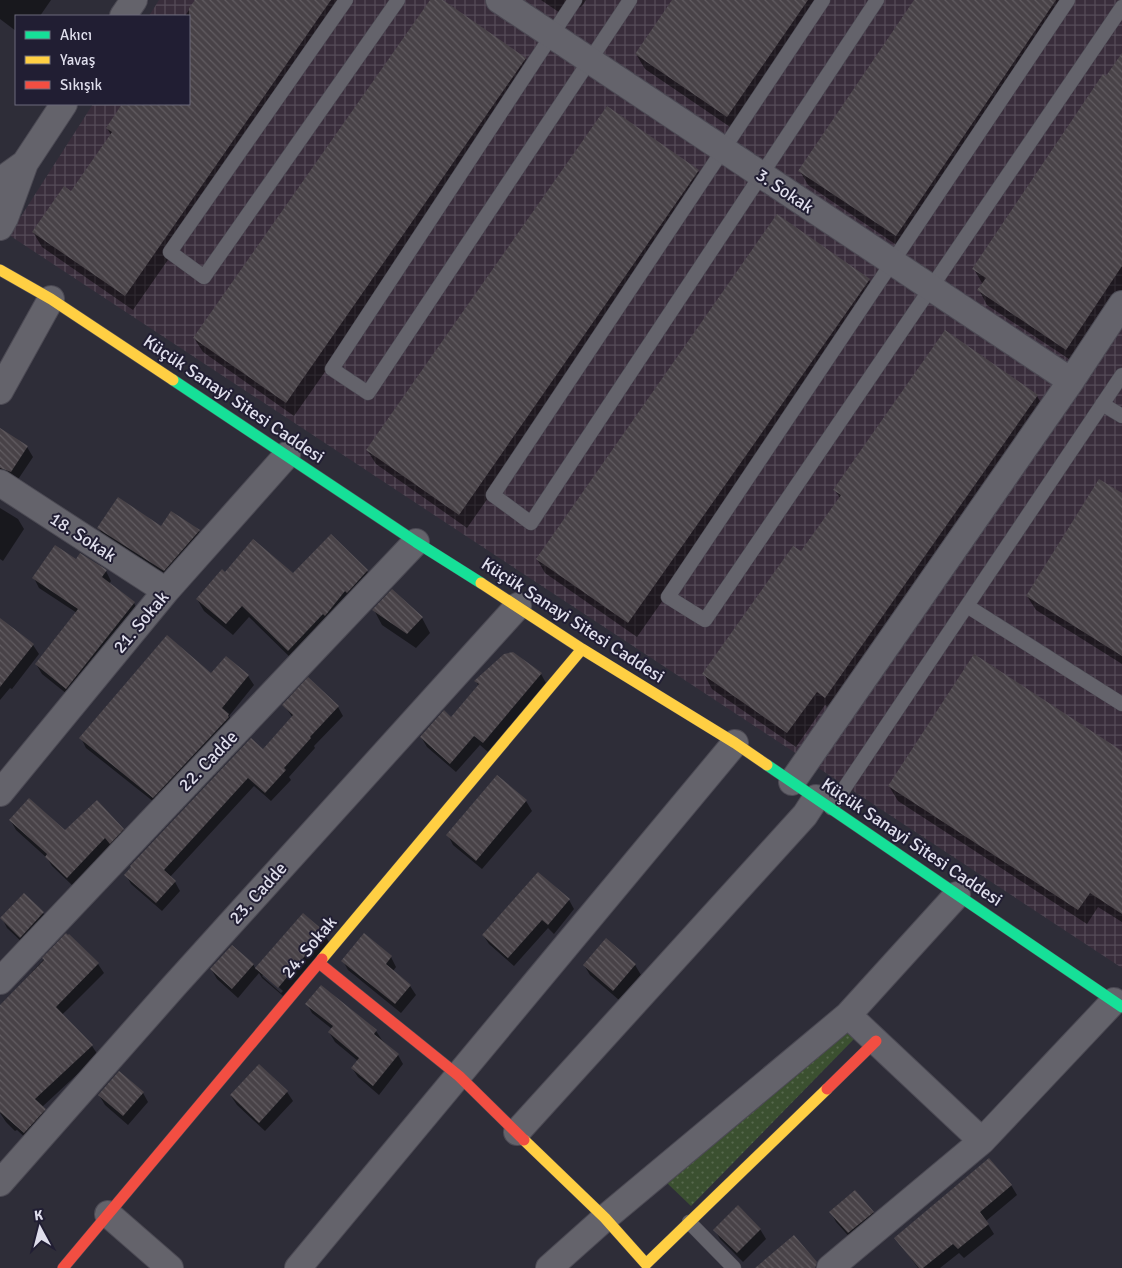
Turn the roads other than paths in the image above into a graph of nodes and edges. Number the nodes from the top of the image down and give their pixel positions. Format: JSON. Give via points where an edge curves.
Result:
{"nodes":[{"id":1,"x":134,"y":0,"type":"edge"},
{"id":2,"x":346,"y":0,"type":"edge"},
{"id":3,"x":398,"y":0,"type":"edge"},
{"id":4,"x":499,"y":0,"type":"edge"},
{"id":5,"x":574,"y":0,"type":"edge"},
{"id":6,"x":630,"y":0,"type":"edge"},
{"id":7,"x":823,"y":0,"type":"edge"},
{"id":8,"x":877,"y":0,"type":"edge"},
{"id":9,"x":1068,"y":0,"type":"edge"},
{"id":10,"x":1122,"y":7,"type":"edge"},
{"id":11,"x":124,"y":15,"type":"edge"},
{"id":12,"x":552,"y":35,"type":"junction"},
{"id":13,"x":590,"y":61,"type":"junction"},
{"id":14,"x":63,"y":105,"type":"edge"},
{"id":15,"x":723,"y":149,"type":"junction"},
{"id":16,"x":25,"y":163,"type":"junction"},
{"id":17,"x":761,"y":175,"type":"junction"},
{"id":18,"x":0,"y":181,"type":"edge"},
{"id":19,"x":0,"y":227,"type":"edge"},
{"id":20,"x":892,"y":262,"type":"junction"},
{"id":21,"x":0,"y":270,"type":"edge"},
{"id":22,"x":931,"y":288,"type":"junction"},
{"id":23,"x":51,"y":299,"type":"junction"},
{"id":24,"x":1122,"y":304,"type":"edge"},
{"id":25,"x":1122,"y":375,"type":"edge"},
{"id":26,"x":1071,"y":381,"type":"junction"},
{"id":27,"x":0,"y":391,"type":"edge"},
{"id":28,"x":1102,"y":404,"type":"junction"},
{"id":29,"x":1122,"y":416,"type":"edge"},
{"id":30,"x":287,"y":455,"type":"junction"},
{"id":31,"x":0,"y":483,"type":"edge"},
{"id":32,"x":416,"y":542,"type":"junction"},
{"id":33,"x":166,"y":591,"type":"junction"},
{"id":34,"x":518,"y":606,"type":"junction"},
{"id":35,"x":967,"y":606,"type":"junction"},
{"id":36,"x":582,"y":649,"type":"junction"},
{"id":37,"x":1122,"y":704,"type":"edge"},
{"id":38,"x":735,"y":743,"type":"junction"},
{"id":39,"x":792,"y":782,"type":"junction"},
{"id":40,"x":0,"y":793,"type":"edge"},
{"id":41,"x":824,"y":803,"type":"junction"},
{"id":42,"x":958,"y":895,"type":"junction"},
{"id":43,"x":320,"y":962,"type":"junction"},
{"id":44,"x":0,"y":980,"type":"edge"},
{"id":45,"x":1118,"y":1004,"type":"edge"},
{"id":46,"x":848,"y":1015,"type":"junction"},
{"id":47,"x":876,"y":1041,"type":"junction"},
{"id":48,"x":460,"y":1076,"type":"junction"},
{"id":49,"x":517,"y":1132,"type":"junction"},
{"id":50,"x":982,"y":1140,"type":"junction"},
{"id":51,"x":0,"y":1183,"type":"edge"},
{"id":52,"x":108,"y":1214,"type":"junction"},
{"id":53,"x":605,"y":1218,"type":"junction"},
{"id":54,"x":690,"y":1222,"type":"junction"},
{"id":55,"x":648,"y":1266,"type":"edge"},
{"id":56,"x":63,"y":1268,"type":"edge"},
{"id":57,"x":170,"y":1268,"type":"edge"},
{"id":58,"x":298,"y":1268,"type":"edge"},
{"id":59,"x":549,"y":1268,"type":"edge"},
{"id":60,"x":734,"y":1268,"type":"edge"},
{"id":61,"x":830,"y":1268,"type":"edge"}],
"edges":[{"from":1,"to":11,"type":"street"},
{"from":2,"to":3,"type":"lane","via":[[170,252],[204,276]]},
{"from":4,"to":12,"type":"street","name":"3. Sokak"},
{"from":5,"to":12,"type":"lane"},
{"from":6,"to":13,"type":"lane"},
{"from":7,"to":15,"type":"lane"},
{"from":8,"to":17,"type":"lane"},
{"from":9,"to":20,"type":"lane"},
{"from":10,"to":22,"type":"lane"},
{"from":12,"to":13,"type":"street","name":"3. Sokak"},
{"from":12,"to":13,"type":"lane","via":[[332,369],[339,374],[368,393]]},
{"from":13,"to":15,"type":"street","name":"3. Sokak"},
{"from":14,"to":16,"type":"street"},
{"from":15,"to":17,"type":"street","name":"3. Sokak"},
{"from":15,"to":17,"type":"lane","via":[[493,495],[531,523]]},
{"from":16,"to":18,"type":"street"},
{"from":16,"to":19,"type":"street"},
{"from":17,"to":20,"type":"street","name":"3. Sokak"},
{"from":20,"to":22,"type":"street","name":"3. Sokak"},
{"from":20,"to":22,"type":"lane","via":[[668,597],[705,620]]},
{"from":21,"to":23,"type":"street","name":"Küçük Sanayi Sitesi Caddesi"},
{"from":22,"to":26,"type":"street","name":"3. Sokak"},
{"from":23,"to":27,"type":"street"},
{"from":23,"to":30,"type":"street","name":"Küçük Sanayi Sitesi Caddesi"},
{"from":24,"to":26,"type":"street"},
{"from":25,"to":28,"type":"lane"},
{"from":26,"to":39,"type":"street"},
{"from":28,"to":29,"type":"lane"},
{"from":28,"to":35,"type":"lane"},
{"from":30,"to":32,"type":"street","name":"Küçük Sanayi Sitesi Caddesi"},
{"from":30,"to":33,"type":"street","name":"21. Sokak"},
{"from":31,"to":33,"type":"street","name":"18. Sokak"},
{"from":32,"to":34,"type":"street","name":"Küçük Sanayi Sitesi Caddesi"},
{"from":32,"to":44,"type":"street","name":"22. Cadde"},
{"from":33,"to":40,"type":"street","name":"21. Sokak"},
{"from":34,"to":36,"type":"street","name":"Küçük Sanayi Sitesi Caddesi"},
{"from":34,"to":51,"type":"street","name":"23. Cadde"},
{"from":35,"to":37,"type":"lane"},
{"from":35,"to":41,"type":"lane"},
{"from":36,"to":38,"type":"street","name":"Küçük Sanayi Sitesi Caddesi"},
{"from":36,"to":43,"type":"street","name":"24. Sokak"},
{"from":38,"to":39,"type":"street","name":"Küçük Sanayi Sitesi Caddesi"},
{"from":38,"to":48,"type":"street"},
{"from":39,"to":41,"type":"street","name":"Küçük Sanayi Sitesi Caddesi"},
{"from":41,"to":42,"type":"street","name":"Küçük Sanayi Sitesi Caddesi"},
{"from":41,"to":49,"type":"street","via":[[805,815]]},
{"from":42,"to":45,"type":"street","name":"Küçük Sanayi Sitesi Caddesi"},
{"from":42,"to":46,"type":"street"},
{"from":43,"to":48,"type":"street"},
{"from":43,"to":52,"type":"street","name":"24. Sokak"},
{"from":45,"to":50,"type":"street"},
{"from":46,"to":47,"type":"street"},
{"from":46,"to":53,"type":"street"},
{"from":47,"to":50,"type":"street"},
{"from":47,"to":54,"type":"street"},
{"from":48,"to":49,"type":"street"},
{"from":48,"to":58,"type":"street"},
{"from":49,"to":53,"type":"street"},
{"from":50,"to":61,"type":"street"},
{"from":52,"to":56,"type":"street","name":"24. Sokak"},
{"from":52,"to":57,"type":"street"},
{"from":53,"to":55,"type":"street"},
{"from":53,"to":59,"type":"street"},
{"from":54,"to":55,"type":"street"},
{"from":54,"to":60,"type":"lane"}]}
